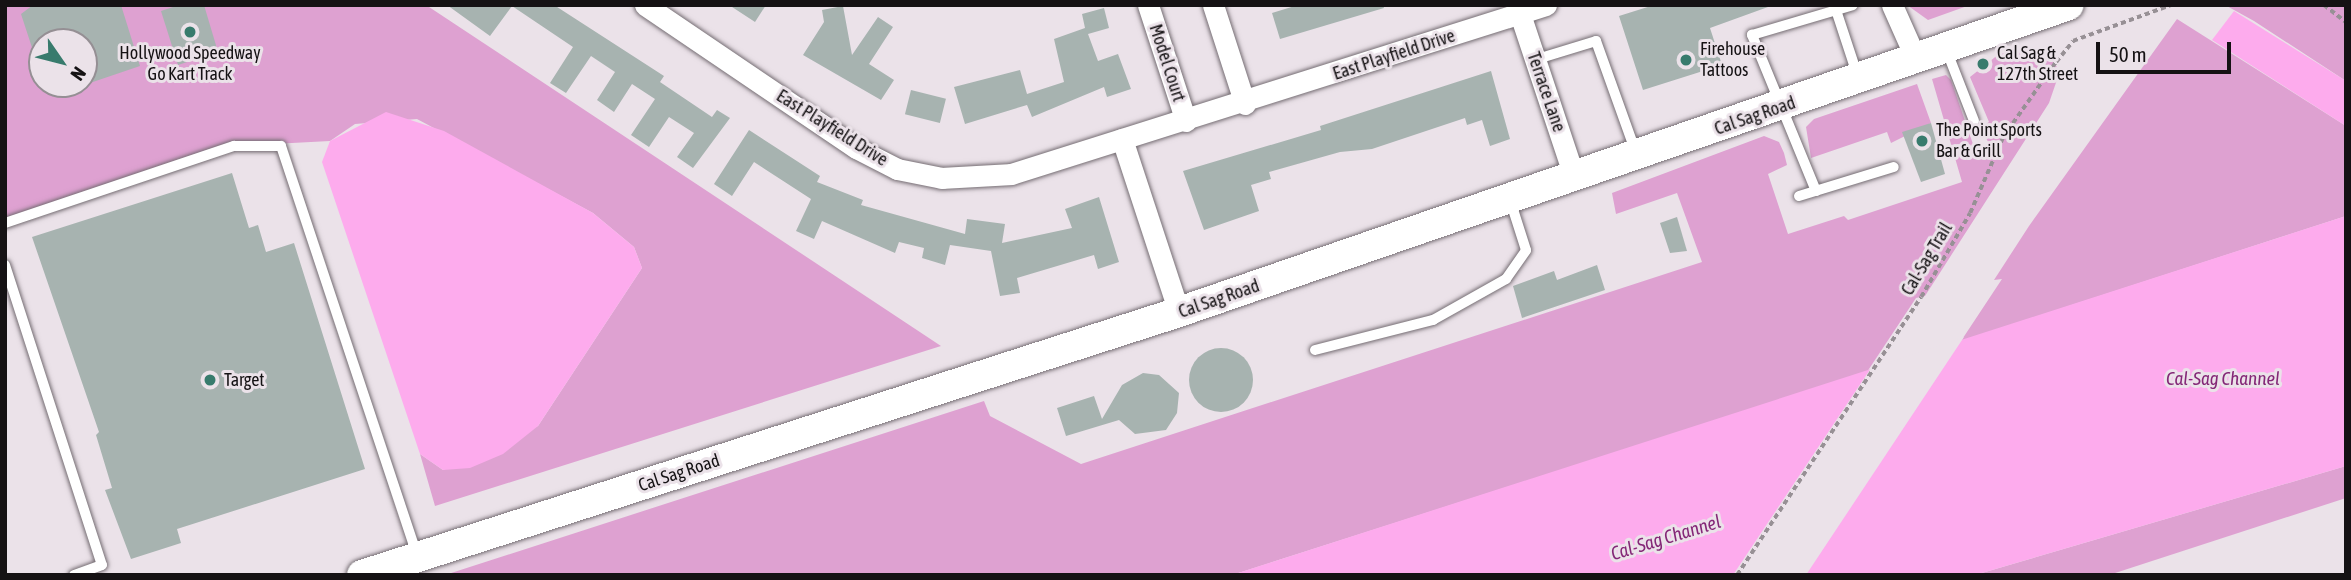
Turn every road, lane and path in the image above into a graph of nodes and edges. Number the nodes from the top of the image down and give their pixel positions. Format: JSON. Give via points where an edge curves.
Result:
{"nodes":[{"id":1,"x":645,"y":5,"type":"edge"},
{"id":2,"x":1148,"y":5,"type":"edge"},
{"id":3,"x":1213,"y":5,"type":"edge"},
{"id":4,"x":1546,"y":5,"type":"edge"},
{"id":5,"x":1853,"y":5,"type":"edge"},
{"id":6,"x":1892,"y":5,"type":"edge"},
{"id":7,"x":2069,"y":5,"type":"edge"},
{"id":8,"x":2171,"y":5,"type":"edge"},
{"id":9,"x":2324,"y":5,"type":"edge"},
{"id":10,"x":1518,"y":9,"type":"edge"},
{"id":11,"x":1836,"y":10,"type":"junction"},
{"id":12,"x":670,"y":12,"type":"edge"},
{"id":13,"x":2346,"y":22,"type":"edge"},
{"id":14,"x":1946,"y":49,"type":"junction"},
{"id":15,"x":1535,"y":60,"type":"junction"},
{"id":16,"x":1916,"y":60,"type":"junction"},
{"id":17,"x":1859,"y":80,"type":"junction"},
{"id":18,"x":1245,"y":104,"type":"junction"},
{"id":19,"x":1779,"y":108,"type":"junction"},
{"id":20,"x":1186,"y":121,"type":"junction"},
{"id":21,"x":1974,"y":121,"type":"dead end"},
{"id":22,"x":1122,"y":139,"type":"junction"},
{"id":23,"x":1637,"y":158,"type":"junction"},
{"id":24,"x":1894,"y":167,"type":"dead end"},
{"id":25,"x":1575,"y":179,"type":"junction"},
{"id":26,"x":1815,"y":191,"type":"junction"},
{"id":27,"x":1798,"y":196,"type":"dead end"},
{"id":28,"x":1510,"y":200,"type":"junction"},
{"id":29,"x":5,"y":223,"type":"edge"},
{"id":30,"x":5,"y":265,"type":"edge"},
{"id":31,"x":1179,"y":312,"type":"junction"},
{"id":32,"x":1315,"y":350,"type":"dead end"},
{"id":33,"x":418,"y":557,"type":"junction"},
{"id":34,"x":74,"y":575,"type":"edge"},
{"id":35,"x":362,"y":575,"type":"edge"},
{"id":36,"x":1737,"y":575,"type":"edge"}],
"edges":[{"from":1,"to":12,"type":"street","name":"East Playfield Drive"},
{"from":2,"to":20,"type":"street","name":"Model Court"},
{"from":3,"to":18,"type":"street"},
{"from":4,"to":10,"type":"street","name":"East Playfield Drive"},
{"from":5,"to":11,"type":"lane"},
{"from":6,"to":16,"type":"street"},
{"from":7,"to":14,"type":"main road","name":"Cal Sag Road"},
{"from":8,"to":36,"type":"path","name":"Cal-Sag Trail","via":[[2073,41],[2003,137],[1975,204],[1921,298]]},
{"from":9,"to":13,"type":"path"},
{"from":10,"to":15,"type":"street","name":"Terrace Lane"},
{"from":10,"to":18,"type":"street","name":"East Playfield Drive"},
{"from":11,"to":17,"type":"lane"},
{"from":11,"to":19,"type":"lane","via":[[1752,35]]},
{"from":12,"to":22,"type":"street","name":"East Playfield Drive","via":[[856,148],[897,169],[942,178],[1011,174]]},
{"from":14,"to":16,"type":"main road","name":"Cal Sag Road"},
{"from":14,"to":21,"type":"lane"},
{"from":15,"to":23,"type":"lane","via":[[1596,41]]},
{"from":15,"to":25,"type":"street","name":"Terrace Lane"},
{"from":16,"to":17,"type":"main road","name":"Cal Sag Road"},
{"from":17,"to":19,"type":"main road","name":"Cal Sag Road"},
{"from":18,"to":20,"type":"street","name":"East Playfield Drive"},
{"from":19,"to":23,"type":"main road","name":"Cal Sag Road"},
{"from":19,"to":26,"type":"lane"},
{"from":20,"to":22,"type":"street","name":"East Playfield Drive"},
{"from":22,"to":31,"type":"street"},
{"from":23,"to":25,"type":"main road","name":"Cal Sag Road"},
{"from":24,"to":26,"type":"lane"},
{"from":25,"to":28,"type":"main road","name":"Cal Sag Road"},
{"from":26,"to":27,"type":"lane"},
{"from":28,"to":31,"type":"main road","name":"Cal Sag Road"},
{"from":28,"to":32,"type":"lane","via":[[1526,250],[1506,279],[1433,320]]},
{"from":29,"to":33,"type":"lane","via":[[234,146],[281,146]]},
{"from":30,"to":34,"type":"lane","via":[[102,565]]},
{"from":31,"to":33,"type":"main road","name":"Cal Sag Road"},
{"from":33,"to":35,"type":"main road","name":"Cal Sag Road"}]}
